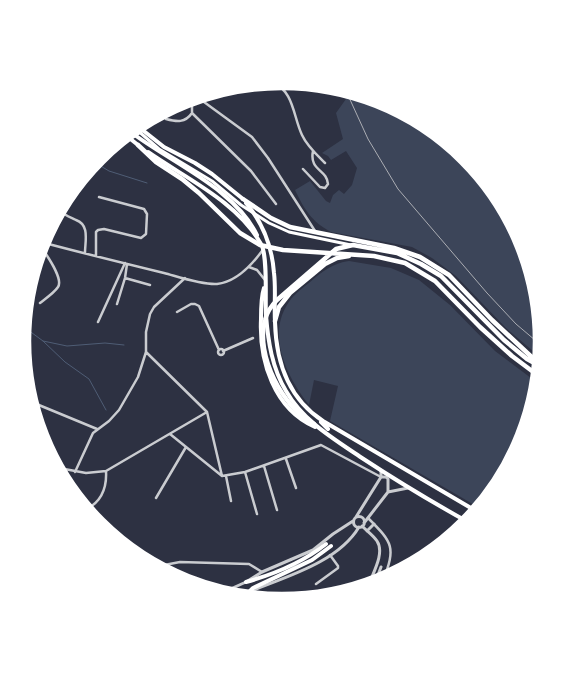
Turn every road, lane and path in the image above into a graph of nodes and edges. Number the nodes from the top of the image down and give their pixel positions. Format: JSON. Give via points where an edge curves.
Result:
{"nodes":[{"id":1,"x":283,"y":89,"type":"edge"},
{"id":2,"x":203,"y":102,"type":"edge"},
{"id":3,"x":193,"y":105,"type":"edge"},
{"id":4,"x":192,"y":113,"type":"junction"},
{"id":5,"x":166,"y":119,"type":"dead end"},
{"id":6,"x":143,"y":130,"type":"edge"},
{"id":7,"x":140,"y":132,"type":"edge"},
{"id":8,"x":135,"y":136,"type":"edge"},
{"id":9,"x":131,"y":139,"type":"edge"},
{"id":10,"x":138,"y":145,"type":"junction"},
{"id":11,"x":313,"y":151,"type":"junction"},
{"id":12,"x":325,"y":163,"type":"dead end"},
{"id":13,"x":303,"y":169,"type":"dead end"},
{"id":14,"x":99,"y":197,"type":"dead end"},
{"id":15,"x":243,"y":199,"type":"junction"},
{"id":16,"x":276,"y":204,"type":"dead end"},
{"id":17,"x":64,"y":214,"type":"edge"},
{"id":18,"x":316,"y":232,"type":"junction"},
{"id":19,"x":262,"y":244,"type":"junction"},
{"id":20,"x":49,"y":245,"type":"edge"},
{"id":21,"x":352,"y":245,"type":"junction"},
{"id":22,"x":263,"y":250,"type":"junction"},
{"id":23,"x":46,"y":252,"type":"edge"},
{"id":24,"x":85,"y":253,"type":"junction"},
{"id":25,"x":354,"y":254,"type":"junction"},
{"id":26,"x":96,"y":256,"type":"junction"},
{"id":27,"x":126,"y":264,"type":"junction"},
{"id":28,"x":249,"y":267,"type":"junction"},
{"id":29,"x":125,"y":278,"type":"junction"},
{"id":30,"x":186,"y":278,"type":"junction"},
{"id":31,"x":265,"y":282,"type":"junction"},
{"id":32,"x":150,"y":285,"type":"dead end"},
{"id":33,"x":40,"y":304,"type":"dead end"},
{"id":34,"x":117,"y":304,"type":"dead end"},
{"id":35,"x":177,"y":312,"type":"dead end"},
{"id":36,"x":275,"y":321,"type":"junction"},
{"id":37,"x":98,"y":322,"type":"dead end"},
{"id":38,"x":254,"y":338,"type":"dead end"},
{"id":39,"x":220,"y":350,"type":"junction"},
{"id":40,"x":223,"y":351,"type":"junction"},
{"id":41,"x":146,"y":352,"type":"junction"},
{"id":42,"x":533,"y":359,"type":"edge"},
{"id":43,"x":533,"y":361,"type":"edge"},
{"id":44,"x":532,"y":371,"type":"edge"},
{"id":45,"x":39,"y":405,"type":"edge"},
{"id":46,"x":207,"y":412,"type":"junction"},
{"id":47,"x":319,"y":418,"type":"junction"},
{"id":48,"x":314,"y":424,"type":"junction"},
{"id":49,"x":97,"y":429,"type":"junction"},
{"id":50,"x":328,"y":429,"type":"dead end"},
{"id":51,"x":321,"y":430,"type":"junction"},
{"id":52,"x":170,"y":434,"type":"junction"},
{"id":53,"x":186,"y":447,"type":"junction"},
{"id":54,"x":286,"y":458,"type":"junction"},
{"id":55,"x":264,"y":466,"type":"junction"},
{"id":56,"x":66,"y":470,"type":"edge"},
{"id":57,"x":381,"y":470,"type":"junction"},
{"id":58,"x":106,"y":471,"type":"junction"},
{"id":59,"x":75,"y":472,"type":"junction"},
{"id":60,"x":245,"y":472,"type":"junction"},
{"id":61,"x":224,"y":476,"type":"junction"},
{"id":62,"x":381,"y":478,"type":"junction"},
{"id":63,"x":296,"y":488,"type":"dead end"},
{"id":64,"x":408,"y":488,"type":"junction"},
{"id":65,"x":388,"y":492,"type":"junction"},
{"id":66,"x":156,"y":498,"type":"dead end"},
{"id":67,"x":231,"y":501,"type":"dead end"},
{"id":68,"x":92,"y":506,"type":"edge"},
{"id":69,"x":470,"y":508,"type":"edge"},
{"id":70,"x":277,"y":510,"type":"dead end"},
{"id":71,"x":257,"y":514,"type":"dead end"},
{"id":72,"x":356,"y":517,"type":"junction"},
{"id":73,"x":368,"y":518,"type":"junction"},
{"id":74,"x":461,"y":518,"type":"edge"},
{"id":75,"x":353,"y":521,"type":"junction"},
{"id":76,"x":374,"y":524,"type":"junction"},
{"id":77,"x":362,"y":526,"type":"junction"},
{"id":78,"x":367,"y":531,"type":"junction"},
{"id":79,"x":326,"y":544,"type":"dead end"},
{"id":80,"x":331,"y":546,"type":"dead end"},
{"id":81,"x":330,"y":556,"type":"junction"},
{"id":82,"x":166,"y":565,"type":"edge"},
{"id":83,"x":381,"y":566,"type":"dead end"},
{"id":84,"x":386,"y":570,"type":"edge"},
{"id":85,"x":262,"y":572,"type":"junction"},
{"id":86,"x":378,"y":574,"type":"edge"},
{"id":87,"x":373,"y":576,"type":"edge"},
{"id":88,"x":246,"y":582,"type":"junction"},
{"id":89,"x":316,"y":584,"type":"dead end"},
{"id":90,"x":233,"y":588,"type":"edge"},
{"id":91,"x":250,"y":591,"type":"edge"},
{"id":92,"x":252,"y":591,"type":"edge"}],
"edges":[{"from":1,"to":11,"type":"street","via":[[294,109],[302,135]]},
{"from":2,"to":18,"type":"street","via":[[252,137]]},
{"from":3,"to":4,"type":"street"},
{"from":4,"to":5,"type":"street","via":[[176,122]]},
{"from":4,"to":16,"type":"street","via":[[251,171]]},
{"from":6,"to":15,"type":"main road","via":[[195,162]]},
{"from":7,"to":21,"type":"main road","via":[[269,223],[289,232]]},
{"from":8,"to":19,"type":"main road","via":[[231,202],[253,225]]},
{"from":9,"to":10,"type":"main road"},
{"from":10,"to":19,"type":"main road","via":[[203,187],[235,213]]},
{"from":10,"to":25,"type":"highway","via":[[199,193],[249,240],[278,249]]},
{"from":11,"to":12,"type":"street"},
{"from":11,"to":13,"type":"street","via":[[313,164],[327,178],[328,184],[325,188],[320,187]]},
{"from":14,"to":26,"type":"street","via":[[144,209],[147,214],[146,234],[141,238],[98,230]]},
{"from":15,"to":18,"type":"highway","via":[[284,225]]},
{"from":15,"to":36,"type":"main road","via":[[262,225],[271,252]]},
{"from":17,"to":24,"type":"street","via":[[84,225]]},
{"from":18,"to":42,"type":"highway","via":[[402,250],[433,264],[449,275]]},
{"from":19,"to":22,"type":"main road"},
{"from":20,"to":24,"type":"street"},
{"from":21,"to":43,"type":"highway","via":[[410,258],[433,270],[515,349]]},
{"from":21,"to":48,"type":"highway","via":[[336,249],[302,277],[270,308],[264,322],[265,352],[273,378],[298,414]]},
{"from":22,"to":28,"type":"street"},
{"from":22,"to":31,"type":"main road"},
{"from":23,"to":33,"type":"street","via":[[59,283]]},
{"from":24,"to":26,"type":"street"},
{"from":25,"to":36,"type":"highway","via":[[330,261],[316,270],[290,293],[279,307]]},
{"from":25,"to":44,"type":"highway","via":[[405,263],[435,281],[480,327]]},
{"from":26,"to":27,"type":"street"},
{"from":27,"to":29,"type":"street"},
{"from":27,"to":30,"type":"street"},
{"from":27,"to":37,"type":"street"},
{"from":28,"to":30,"type":"street","via":[[216,284]]},
{"from":28,"to":31,"type":"street","via":[[257,270]]},
{"from":29,"to":32,"type":"street"},
{"from":29,"to":34,"type":"street"},
{"from":30,"to":41,"type":"street","via":[[150,314],[146,327]]},
{"from":31,"to":48,"type":"main road","via":[[266,315],[276,370],[287,393]]},
{"from":31,"to":51,"type":"main road","via":[[260,336],[271,380],[299,419]]},
{"from":35,"to":39,"type":"street","via":[[191,304],[199,306]]},
{"from":36,"to":47,"type":"main road","via":[[277,351],[285,376],[301,402]]},
{"from":38,"to":40,"type":"street"},
{"from":39,"to":40,"type":"street"},
{"from":39,"to":40,"type":"street","via":[[220,355]]},
{"from":41,"to":46,"type":"street"},
{"from":41,"to":49,"type":"street","via":[[138,377],[119,410]]},
{"from":45,"to":49,"type":"street"},
{"from":46,"to":52,"type":"street"},
{"from":46,"to":61,"type":"street"},
{"from":47,"to":50,"type":"main road"},
{"from":47,"to":69,"type":"main road"},
{"from":48,"to":51,"type":"main road"},
{"from":49,"to":59,"type":"street"},
{"from":51,"to":57,"type":"main road"},
{"from":52,"to":53,"type":"street"},
{"from":52,"to":58,"type":"street"},
{"from":53,"to":61,"type":"street"},
{"from":53,"to":66,"type":"street"},
{"from":54,"to":55,"type":"street"},
{"from":54,"to":62,"type":"street","via":[[324,446]]},
{"from":54,"to":63,"type":"street"},
{"from":55,"to":60,"type":"street"},
{"from":55,"to":70,"type":"street"},
{"from":56,"to":59,"type":"street"},
{"from":57,"to":62,"type":"street"},
{"from":57,"to":64,"type":"main road"},
{"from":58,"to":59,"type":"street"},
{"from":58,"to":68,"type":"street","via":[[103,493]]},
{"from":60,"to":61,"type":"street"},
{"from":60,"to":71,"type":"street"},
{"from":61,"to":67,"type":"street"},
{"from":62,"to":65,"type":"street","via":[[388,479]]},
{"from":62,"to":72,"type":"street"},
{"from":64,"to":65,"type":"street"},
{"from":64,"to":74,"type":"main road"},
{"from":65,"to":73,"type":"street"},
{"from":72,"to":75,"type":"street"},
{"from":72,"to":77,"type":"street","via":[[363,518]]},
{"from":73,"to":76,"type":"street"},
{"from":73,"to":77,"type":"street"},
{"from":75,"to":77,"type":"street","via":[[355,526]]},
{"from":75,"to":85,"type":"street","via":[[313,550]]},
{"from":76,"to":78,"type":"street"},
{"from":76,"to":84,"type":"street","via":[[390,544]]},
{"from":77,"to":78,"type":"street"},
{"from":77,"to":81,"type":"street"},
{"from":78,"to":87,"type":"street","via":[[376,540],[379,550]]},
{"from":79,"to":88,"type":"main road","via":[[304,559]]},
{"from":80,"to":91,"type":"main road","via":[[312,560]]},
{"from":81,"to":89,"type":"street","via":[[338,568]]},
{"from":81,"to":92,"type":"street"},
{"from":82,"to":85,"type":"street","via":[[249,564]]},
{"from":83,"to":86,"type":"street"},
{"from":85,"to":88,"type":"street"},
{"from":88,"to":90,"type":"street"}]}
